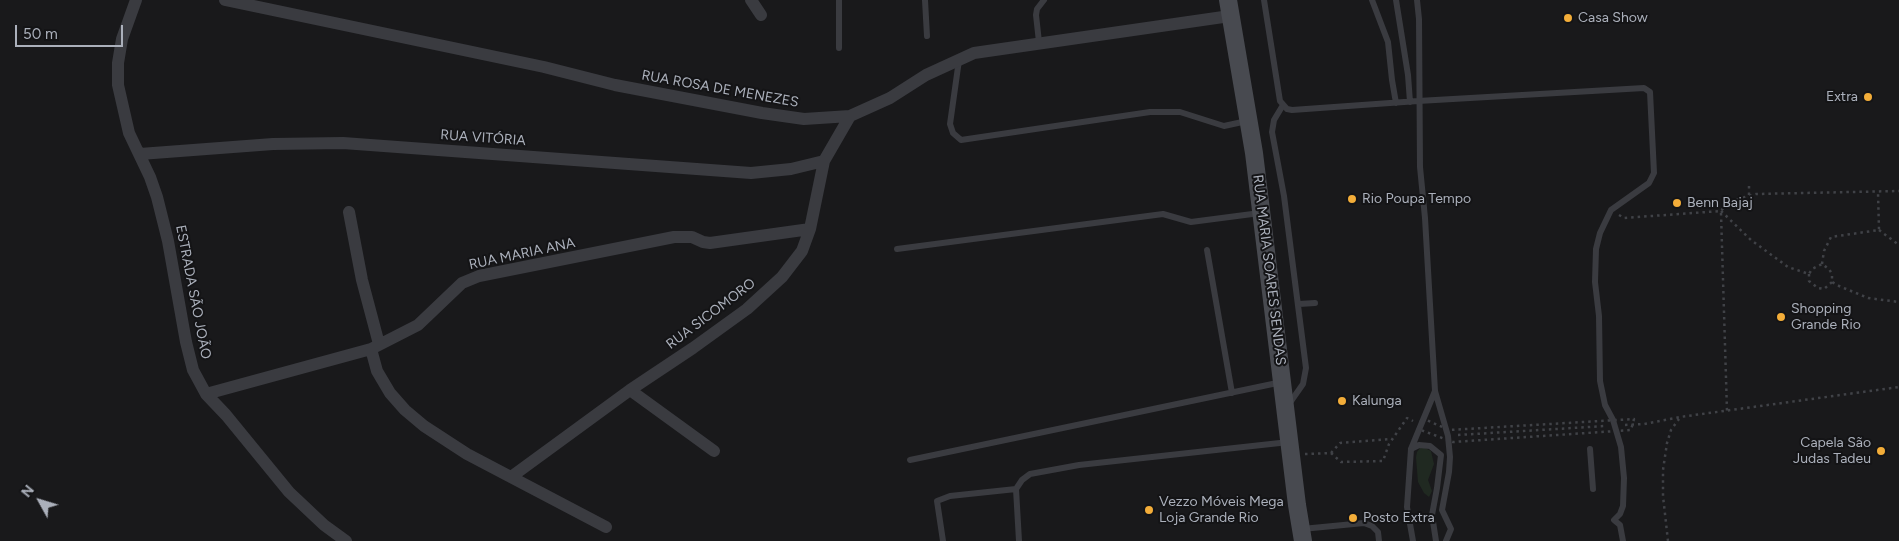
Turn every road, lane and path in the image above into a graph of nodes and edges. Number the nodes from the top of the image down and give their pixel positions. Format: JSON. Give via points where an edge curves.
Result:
{"nodes":[{"id":1,"x":136,"y":0,"type":"edge"},
{"id":2,"x":225,"y":0,"type":"edge"},
{"id":3,"x":751,"y":0,"type":"edge"},
{"id":4,"x":839,"y":0,"type":"edge"},
{"id":5,"x":925,"y":0,"type":"edge"},
{"id":6,"x":1044,"y":0,"type":"edge"},
{"id":7,"x":1264,"y":0,"type":"edge"},
{"id":8,"x":1372,"y":0,"type":"edge"},
{"id":9,"x":1396,"y":0,"type":"edge"},
{"id":10,"x":1417,"y":0,"type":"edge"},
{"id":11,"x":1229,"y":8,"type":"edge"},
{"id":12,"x":761,"y":15,"type":"dead end"},
{"id":13,"x":927,"y":36,"type":"dead end"},
{"id":14,"x":1039,"y":42,"type":"junction"},
{"id":15,"x":840,"y":48,"type":"dead end"},
{"id":16,"x":959,"y":59,"type":"junction"},
{"id":17,"x":1418,"y":101,"type":"junction"},
{"id":18,"x":1410,"y":102,"type":"junction"},
{"id":19,"x":1396,"y":103,"type":"junction"},
{"id":20,"x":1283,"y":105,"type":"junction"},
{"id":21,"x":850,"y":116,"type":"junction"},
{"id":22,"x":1248,"y":121,"type":"junction"},
{"id":23,"x":140,"y":154,"type":"junction"},
{"id":24,"x":824,"y":161,"type":"junction"},
{"id":25,"x":1749,"y":186,"type":"dead end"},
{"id":26,"x":1899,"y":191,"type":"edge"},
{"id":27,"x":1878,"y":192,"type":"junction"},
{"id":28,"x":1749,"y":196,"type":"junction"},
{"id":29,"x":1611,"y":210,"type":"junction"},
{"id":30,"x":1721,"y":211,"type":"junction"},
{"id":31,"x":349,"y":212,"type":"dead end"},
{"id":32,"x":1262,"y":213,"type":"junction"},
{"id":33,"x":810,"y":229,"type":"junction"},
{"id":34,"x":1879,"y":230,"type":"junction"},
{"id":35,"x":1899,"y":245,"type":"edge"},
{"id":36,"x":897,"y":249,"type":"dead end"},
{"id":37,"x":1207,"y":250,"type":"dead end"},
{"id":38,"x":1822,"y":264,"type":"junction"},
{"id":39,"x":1809,"y":274,"type":"junction"},
{"id":40,"x":1832,"y":282,"type":"junction"},
{"id":41,"x":1899,"y":302,"type":"edge"},
{"id":42,"x":1316,"y":303,"type":"dead end"},
{"id":43,"x":1298,"y":304,"type":"junction"},
{"id":44,"x":375,"y":346,"type":"junction"},
{"id":45,"x":1283,"y":382,"type":"junction"},
{"id":46,"x":1899,"y":387,"type":"edge"},
{"id":47,"x":630,"y":390,"type":"junction"},
{"id":48,"x":1435,"y":391,"type":"junction"},
{"id":49,"x":1232,"y":393,"type":"junction"},
{"id":50,"x":206,"y":394,"type":"junction"},
{"id":51,"x":1286,"y":409,"type":"junction"},
{"id":52,"x":1727,"y":411,"type":"junction"},
{"id":53,"x":1680,"y":417,"type":"junction"},
{"id":54,"x":1420,"y":424,"type":"junction"},
{"id":55,"x":1633,"y":424,"type":"junction"},
{"id":56,"x":1614,"y":426,"type":"junction"},
{"id":57,"x":1427,"y":427,"type":"dead end"},
{"id":58,"x":1443,"y":431,"type":"junction"},
{"id":59,"x":1448,"y":438,"type":"junction"},
{"id":60,"x":1393,"y":439,"type":"junction"},
{"id":61,"x":1290,"y":449,"type":"junction"},
{"id":62,"x":1590,"y":449,"type":"dead end"},
{"id":63,"x":1410,"y":450,"type":"junction"},
{"id":64,"x":714,"y":451,"type":"dead end"},
{"id":65,"x":1331,"y":453,"type":"junction"},
{"id":66,"x":910,"y":460,"type":"dead end"},
{"id":67,"x":511,"y":477,"type":"junction"},
{"id":68,"x":1016,"y":489,"type":"junction"},
{"id":69,"x":1592,"y":489,"type":"dead end"},
{"id":70,"x":606,"y":527,"type":"dead end"},
{"id":71,"x":1302,"y":535,"type":"edge"},
{"id":72,"x":346,"y":541,"type":"edge"},
{"id":73,"x":942,"y":541,"type":"edge"},
{"id":74,"x":1019,"y":541,"type":"edge"},
{"id":75,"x":1380,"y":541,"type":"edge"},
{"id":76,"x":1412,"y":541,"type":"edge"},
{"id":77,"x":1436,"y":541,"type":"edge"},
{"id":78,"x":1446,"y":541,"type":"edge"},
{"id":79,"x":1623,"y":541,"type":"edge"},
{"id":80,"x":1668,"y":541,"type":"edge"}],
"edges":[{"from":1,"to":23,"type":"street","name":"ESTRADA SÃO JOÃO","via":[[122,39],[118,85],[129,133]]},
{"from":2,"to":21,"type":"street","name":"RUA ROSA DE MENEZES","via":[[615,85],[762,113],[804,119]]},
{"from":3,"to":12,"type":"street"},
{"from":4,"to":15,"type":"lane"},
{"from":5,"to":13,"type":"lane"},
{"from":6,"to":14,"type":"lane","via":[[1036,15]]},
{"from":7,"to":20,"type":"lane"},
{"from":8,"to":19,"type":"lane","via":[[1388,42]]},
{"from":9,"to":18,"type":"lane"},
{"from":10,"to":17,"type":"lane"},
{"from":11,"to":14,"type":"street","name":"RUA ROSA DE MENEZES"},
{"from":11,"to":22,"type":"main road","name":"RUA MARIA SOARES SENDAS"},
{"from":14,"to":16,"type":"street","name":"RUA ROSA DE MENEZES","via":[[974,53]]},
{"from":16,"to":21,"type":"street","name":"RUA ROSA DE MENEZES","via":[[890,98]]},
{"from":16,"to":22,"type":"lane","via":[[950,124],[962,140],[1150,112],[1180,112],[1224,126]]},
{"from":17,"to":18,"type":"lane"},
{"from":17,"to":29,"type":"lane","via":[[1648,89],[1651,95],[1654,173],[1649,183]]},
{"from":17,"to":48,"type":"lane"},
{"from":18,"to":19,"type":"lane"},
{"from":19,"to":20,"type":"lane","via":[[1292,110]]},
{"from":20,"to":43,"type":"lane","via":[[1274,120],[1272,132]]},
{"from":21,"to":24,"type":"street","name":"RUA SICOMORO"},
{"from":22,"to":32,"type":"main road","name":"RUA MARIA SOARES SENDAS"},
{"from":23,"to":24,"type":"street","name":"RUA VITÓRIA","via":[[273,144],[342,143],[751,173],[791,169]]},
{"from":23,"to":50,"type":"street","name":"ESTRADA SÃO JOÃO","via":[[157,197],[168,241],[193,370]]},
{"from":24,"to":33,"type":"street","name":"RUA SICOMORO"},
{"from":25,"to":28,"type":"path"},
{"from":26,"to":27,"type":"path"},
{"from":27,"to":28,"type":"path"},
{"from":27,"to":34,"type":"path"},
{"from":28,"to":30,"type":"path","via":[[1728,202]]},
{"from":29,"to":30,"type":"path","via":[[1624,218]]},
{"from":29,"to":56,"type":"lane","via":[[1596,249],[1595,282],[1600,381]]},
{"from":30,"to":39,"type":"path","via":[[1751,240],[1788,267]]},
{"from":30,"to":52,"type":"path"},
{"from":31,"to":44,"type":"street"},
{"from":32,"to":36,"type":"lane","via":[[1196,222],[1163,214]]},
{"from":32,"to":45,"type":"main road","name":"RUA MARIA SOARES SENDAS"},
{"from":33,"to":44,"type":"street","name":"RUA MARIA ANA","via":[[710,242],[674,236],[479,276],[462,283],[418,325]]},
{"from":33,"to":47,"type":"street","name":"RUA SICOMORO","via":[[802,251],[782,277],[747,309]]},
{"from":34,"to":35,"type":"path"},
{"from":34,"to":38,"type":"path","via":[[1831,237]]},
{"from":37,"to":49,"type":"lane"},
{"from":38,"to":39,"type":"path"},
{"from":38,"to":40,"type":"path","via":[[1832,274]]},
{"from":39,"to":40,"type":"path","via":[[1810,281],[1818,288],[1824,289]]},
{"from":40,"to":41,"type":"path","via":[[1868,298]]},
{"from":42,"to":43,"type":"lane"},
{"from":43,"to":51,"type":"lane","via":[[1306,368],[1303,384]]},
{"from":44,"to":50,"type":"street","name":"RUA MARIA ANA"},
{"from":44,"to":67,"type":"street","via":[[377,371],[405,410],[467,454]]},
{"from":45,"to":49,"type":"lane"},
{"from":45,"to":51,"type":"main road","name":"RUA MARIA SOARES SENDAS"},
{"from":46,"to":52,"type":"path"},
{"from":47,"to":64,"type":"street"},
{"from":47,"to":67,"type":"street","name":"RUA SICOMORO"},
{"from":48,"to":54,"type":"lane"},
{"from":48,"to":58,"type":"lane"},
{"from":49,"to":66,"type":"lane"},
{"from":50,"to":72,"type":"street","name":"ESTRADA SÃO JOÃO","via":[[289,492]]},
{"from":51,"to":61,"type":"main road","name":"RUA MARIA SOARES SENDAS"},
{"from":52,"to":53,"type":"path"},
{"from":53,"to":55,"type":"path"},
{"from":53,"to":80,"type":"path","via":[[1671,430],[1663,470]]},
{"from":54,"to":57,"type":"path"},
{"from":54,"to":58,"type":"path"},
{"from":54,"to":59,"type":"path"},
{"from":54,"to":60,"type":"path","via":[[1407,418]]},
{"from":54,"to":63,"type":"lane"},
{"from":55,"to":56,"type":"path","via":[[1631,430]]},
{"from":55,"to":56,"type":"path","via":[[1634,419]]},
{"from":56,"to":58,"type":"path"},
{"from":56,"to":59,"type":"path"},
{"from":56,"to":59,"type":"path","via":[[1452,442]]},
{"from":56,"to":79,"type":"lane","via":[[1621,447],[1624,487],[1623,506],[1614,520],[1620,525]]},
{"from":58,"to":59,"type":"lane"},
{"from":58,"to":59,"type":"path"},
{"from":59,"to":78,"type":"lane","via":[[1449,472],[1442,510],[1451,530]]},
{"from":60,"to":65,"type":"path","via":[[1340,443]]},
{"from":60,"to":65,"type":"path","via":[[1383,460],[1340,462]]},
{"from":61,"to":65,"type":"path"},
{"from":61,"to":68,"type":"lane","via":[[1079,465],[1030,474]]},
{"from":61,"to":71,"type":"main road","name":"RUA MARIA SOARES SENDAS"},
{"from":62,"to":69,"type":"lane"},
{"from":63,"to":76,"type":"lane","via":[[1407,507]]},
{"from":63,"to":77,"type":"lane","via":[[1419,445],[1430,446],[1441,455],[1432,515]]},
{"from":67,"to":70,"type":"street"},
{"from":68,"to":73,"type":"lane","via":[[950,496],[937,501]]},
{"from":68,"to":74,"type":"lane"},
{"from":71,"to":75,"type":"lane","via":[[1364,523],[1378,532]]}]}
